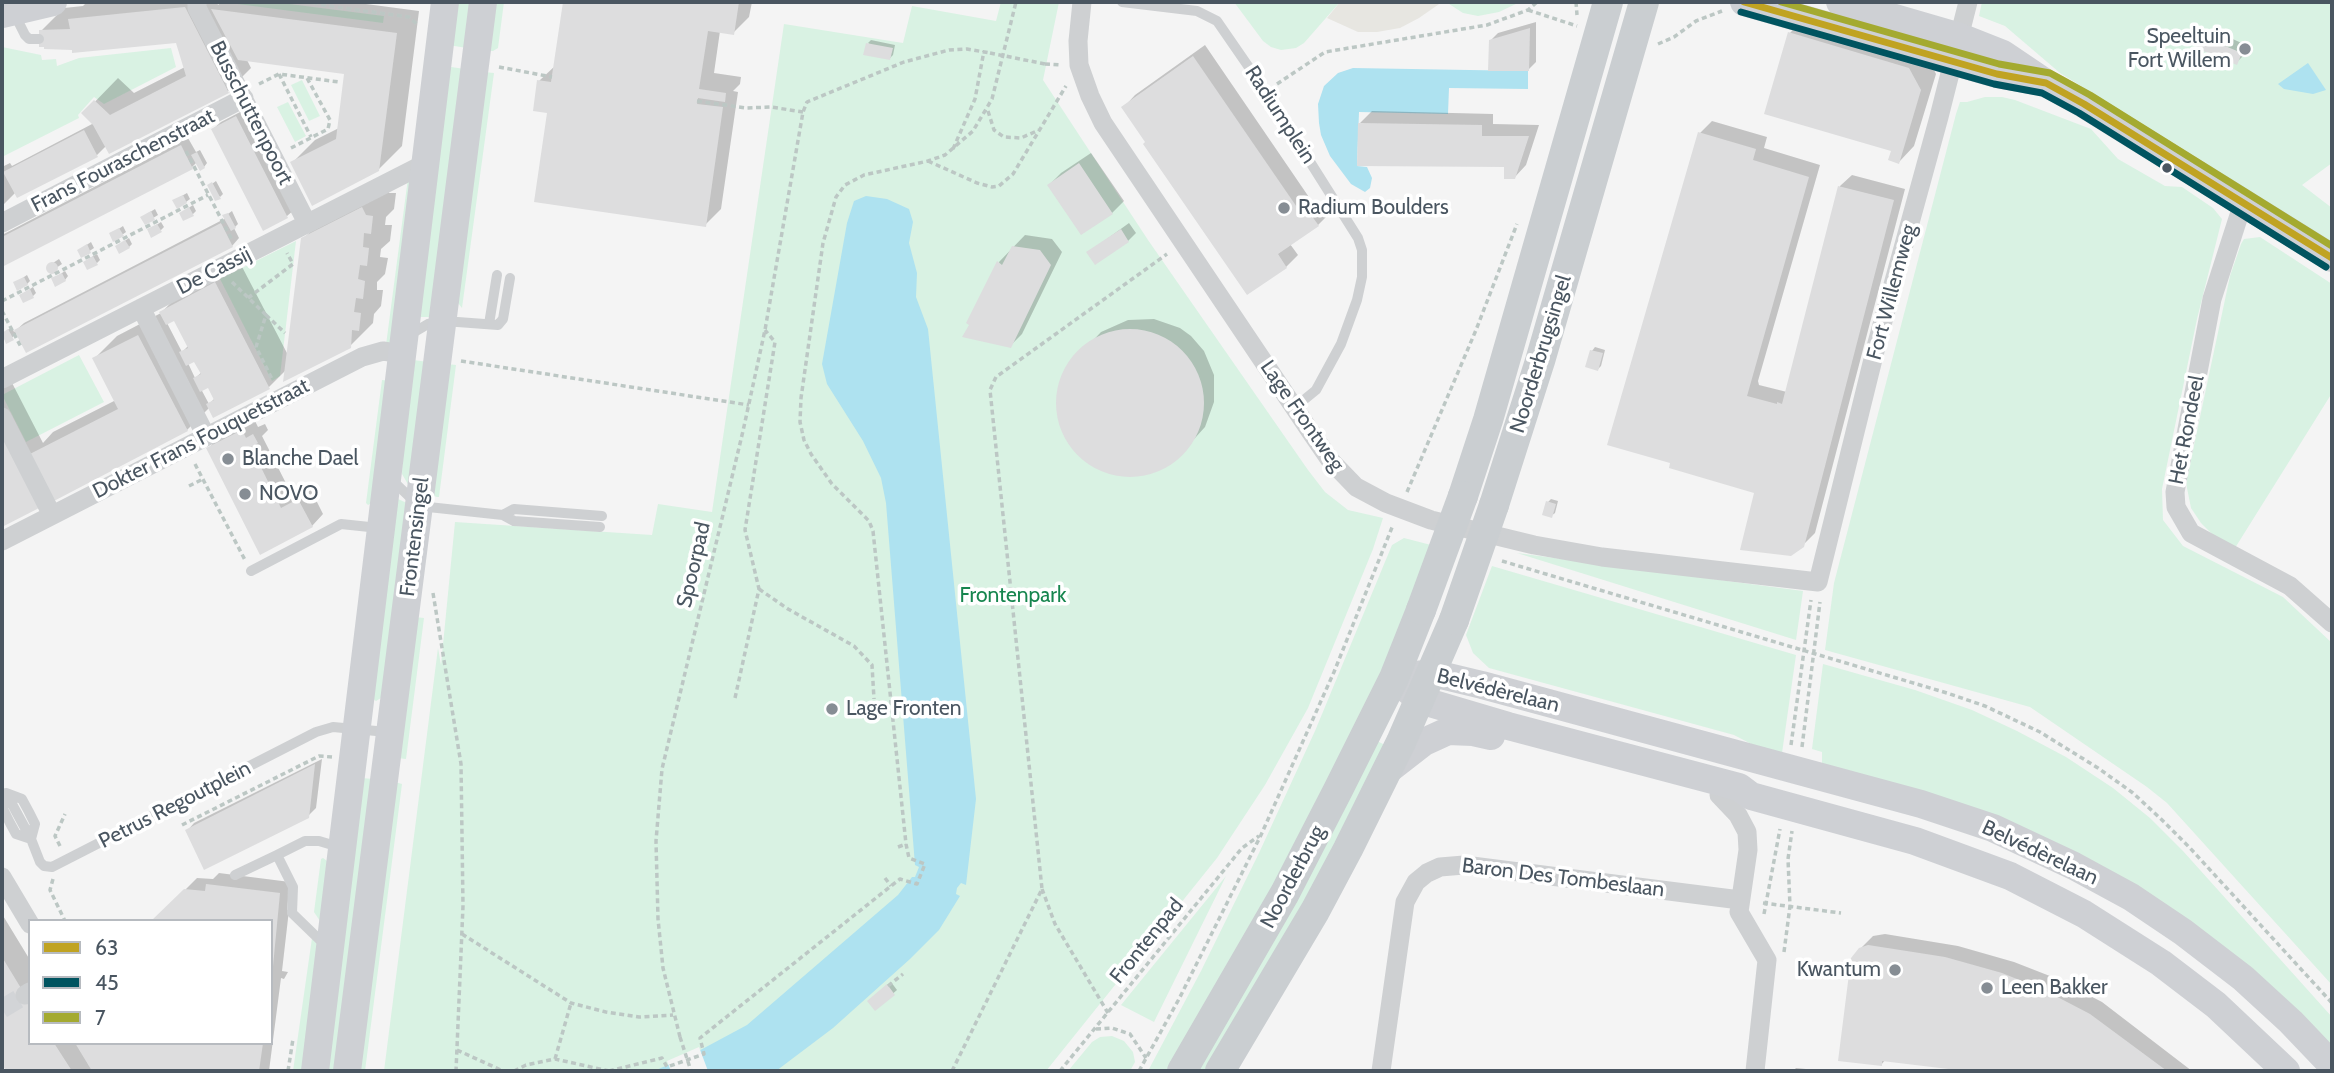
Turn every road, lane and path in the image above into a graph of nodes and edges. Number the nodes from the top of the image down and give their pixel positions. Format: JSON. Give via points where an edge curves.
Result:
{"nodes":[{"id":1,"x":53,"y":2,"type":"edge"},
{"id":2,"x":197,"y":2,"type":"edge"},
{"id":3,"x":313,"y":2,"type":"edge"},
{"id":4,"x":445,"y":2,"type":"edge"},
{"id":5,"x":483,"y":2,"type":"edge"},
{"id":6,"x":1016,"y":2,"type":"edge"},
{"id":7,"x":1082,"y":2,"type":"edge"},
{"id":8,"x":1122,"y":2,"type":"edge"},
{"id":9,"x":1537,"y":2,"type":"edge"},
{"id":10,"x":1576,"y":2,"type":"edge"},
{"id":11,"x":1608,"y":2,"type":"edge"},
{"id":12,"x":1644,"y":2,"type":"edge"},
{"id":13,"x":1744,"y":2,"type":"edge"},
{"id":14,"x":1840,"y":2,"type":"edge"},
{"id":15,"x":1968,"y":2,"type":"edge"},
{"id":16,"x":9,"y":9,"type":"edge"},
{"id":17,"x":1528,"y":10,"type":"junction"},
{"id":18,"x":1576,"y":26,"type":"junction"},
{"id":19,"x":422,"y":29,"type":"dead end"},
{"id":20,"x":1573,"y":37,"type":"dead end"},
{"id":21,"x":39,"y":39,"type":"dead end"},
{"id":22,"x":1957,"y":49,"type":"junction"},
{"id":23,"x":984,"y":51,"type":"junction"},
{"id":24,"x":1045,"y":64,"type":"dead end"},
{"id":25,"x":1079,"y":65,"type":"junction"},
{"id":26,"x":498,"y":67,"type":"dead end"},
{"id":27,"x":279,"y":74,"type":"junction"},
{"id":28,"x":552,"y":77,"type":"dead end"},
{"id":29,"x":307,"y":78,"type":"junction"},
{"id":30,"x":339,"y":82,"type":"dead end"},
{"id":31,"x":251,"y":92,"type":"junction"},
{"id":32,"x":1266,"y":92,"type":"junction"},
{"id":33,"x":697,"y":101,"type":"dead end"},
{"id":34,"x":988,"y":109,"type":"junction"},
{"id":35,"x":803,"y":112,"type":"junction"},
{"id":36,"x":1040,"y":129,"type":"junction"},
{"id":37,"x":177,"y":133,"type":"junction"},
{"id":38,"x":311,"y":137,"type":"junction"},
{"id":39,"x":285,"y":139,"type":"dead end"},
{"id":40,"x":953,"y":150,"type":"junction"},
{"id":41,"x":928,"y":162,"type":"junction"},
{"id":42,"x":426,"y":163,"type":"junction"},
{"id":43,"x":208,"y":195,"type":"junction"},
{"id":44,"x":2243,"y":202,"type":"junction"},
{"id":45,"x":1520,"y":214,"type":"dead end"},
{"id":46,"x":2,"y":223,"type":"edge"},
{"id":47,"x":307,"y":223,"type":"junction"},
{"id":48,"x":278,"y":238,"type":"junction"},
{"id":49,"x":1183,"y":243,"type":"junction"},
{"id":50,"x":241,"y":257,"type":"junction"},
{"id":51,"x":2332,"y":258,"type":"edge"},
{"id":52,"x":218,"y":269,"type":"junction"},
{"id":53,"x":497,"y":275,"type":"dead end"},
{"id":54,"x":510,"y":278,"type":"dead end"},
{"id":55,"x":248,"y":298,"type":"junction"},
{"id":56,"x":2,"y":301,"type":"edge"},
{"id":57,"x":141,"y":308,"type":"junction"},
{"id":58,"x":2,"y":311,"type":"edge"},
{"id":59,"x":266,"y":315,"type":"junction"},
{"id":60,"x":444,"y":321,"type":"junction"},
{"id":61,"x":489,"y":324,"type":"junction"},
{"id":62,"x":765,"y":330,"type":"junction"},
{"id":63,"x":285,"y":333,"type":"dead end"},
{"id":64,"x":404,"y":346,"type":"junction"},
{"id":65,"x":460,"y":361,"type":"dead end"},
{"id":66,"x":30,"y":365,"type":"junction"},
{"id":67,"x":2,"y":379,"type":"edge"},
{"id":68,"x":282,"y":398,"type":"junction"},
{"id":69,"x":749,"y":405,"type":"junction"},
{"id":70,"x":1294,"y":408,"type":"junction"},
{"id":71,"x":2,"y":417,"type":"edge"},
{"id":72,"x":206,"y":436,"type":"junction"},
{"id":73,"x":194,"y":463,"type":"dead end"},
{"id":74,"x":389,"y":474,"type":"junction"},
{"id":75,"x":203,"y":479,"type":"junction"},
{"id":76,"x":189,"y":486,"type":"dead end"},
{"id":77,"x":419,"y":506,"type":"junction"},
{"id":78,"x":1400,"y":508,"type":"junction"},
{"id":79,"x":52,"y":515,"type":"junction"},
{"id":80,"x":503,"y":515,"type":"junction"},
{"id":81,"x":602,"y":516,"type":"dead end"},
{"id":82,"x":600,"y":527,"type":"dead end"},
{"id":83,"x":382,"y":528,"type":"junction"},
{"id":84,"x":1392,"y":528,"type":"dead end"},
{"id":85,"x":2,"y":541,"type":"edge"},
{"id":86,"x":1498,"y":560,"type":"dead end"},
{"id":87,"x":251,"y":571,"type":"joint"},
{"id":88,"x":1818,"y":582,"type":"joint"},
{"id":89,"x":432,"y":589,"type":"dead end"},
{"id":90,"x":759,"y":589,"type":"junction"},
{"id":91,"x":2332,"y":623,"type":"edge"},
{"id":92,"x":1394,"y":678,"type":"junction"},
{"id":93,"x":1426,"y":686,"type":"junction"},
{"id":94,"x":735,"y":698,"type":"dead end"},
{"id":95,"x":874,"y":699,"type":"dead end"},
{"id":96,"x":346,"y":728,"type":"junction"},
{"id":97,"x":391,"y":732,"type":"junction"},
{"id":98,"x":295,"y":768,"type":"dead end"},
{"id":99,"x":1388,"y":770,"type":"junction"},
{"id":100,"x":1719,"y":795,"type":"junction"},
{"id":101,"x":1751,"y":796,"type":"junction"},
{"id":102,"x":182,"y":825,"type":"dead end"},
{"id":103,"x":1261,"y":835,"type":"junction"},
{"id":104,"x":31,"y":839,"type":"junction"},
{"id":105,"x":906,"y":844,"type":"junction"},
{"id":106,"x":898,"y":847,"type":"dead end"},
{"id":107,"x":343,"y":849,"type":"junction"},
{"id":108,"x":277,"y":855,"type":"junction"},
{"id":109,"x":235,"y":875,"type":"dead end"},
{"id":110,"x":2,"y":877,"type":"edge"},
{"id":111,"x":884,"y":878,"type":"dead end"},
{"id":112,"x":891,"y":886,"type":"junction"},
{"id":113,"x":1042,"y":889,"type":"junction"},
{"id":114,"x":1740,"y":900,"type":"junction"},
{"id":115,"x":1841,"y":913,"type":"dead end"},
{"id":116,"x":28,"y":921,"type":"edge"},
{"id":117,"x":462,"y":934,"type":"junction"},
{"id":118,"x":330,"y":950,"type":"junction"},
{"id":119,"x":903,"y":974,"type":"dead end"},
{"id":120,"x":888,"y":986,"type":"dead end"},
{"id":121,"x":571,"y":1003,"type":"junction"},
{"id":122,"x":2332,"y":1003,"type":"edge"},
{"id":123,"x":1108,"y":1013,"type":"junction"},
{"id":124,"x":673,"y":1015,"type":"junction"},
{"id":125,"x":1095,"y":1029,"type":"junction"},
{"id":126,"x":457,"y":1050,"type":"junction"},
{"id":127,"x":1146,"y":1058,"type":"junction"},
{"id":128,"x":555,"y":1059,"type":"junction"},
{"id":129,"x":2332,"y":1065,"type":"edge"},
{"id":130,"x":315,"y":1071,"type":"edge"},
{"id":131,"x":348,"y":1071,"type":"edge"},
{"id":132,"x":456,"y":1071,"type":"edge"},
{"id":133,"x":503,"y":1071,"type":"edge"},
{"id":134,"x":514,"y":1071,"type":"edge"},
{"id":135,"x":609,"y":1071,"type":"edge"},
{"id":136,"x":691,"y":1071,"type":"edge"},
{"id":137,"x":952,"y":1071,"type":"edge"},
{"id":138,"x":1060,"y":1071,"type":"edge"},
{"id":139,"x":1139,"y":1071,"type":"edge"},
{"id":140,"x":1182,"y":1071,"type":"edge"},
{"id":141,"x":1220,"y":1071,"type":"edge"},
{"id":142,"x":1381,"y":1071,"type":"edge"},
{"id":143,"x":1755,"y":1071,"type":"edge"},
{"id":144,"x":2286,"y":1071,"type":"edge"}],
"edges":[{"from":1,"to":16,"type":"main road"},
{"from":2,"to":31,"type":"street","name":"Busschuttenpoort"},
{"from":3,"to":19,"type":"path","via":[[409,17]]},
{"from":4,"to":42,"type":"main road","name":"Frontensingel"},
{"from":5,"to":60,"type":"main road","name":"Frontensingel"},
{"from":6,"to":34,"type":"path"},
{"from":7,"to":25,"type":"street","name":"Lage Frontweg"},
{"from":8,"to":32,"type":"lane","name":"Radiumplein","via":[[1197,11],[1217,21]]},
{"from":9,"to":17,"type":"path"},
{"from":10,"to":18,"type":"path"},
{"from":11,"to":92,"type":"main road","name":"Noorderbrugsingel","bridge":true,"via":[[1463,496]]},
{"from":12,"to":93,"type":"main road","name":"Noorderbrugsingel","bridge":true,"via":[[1494,505]]},
{"from":13,"to":22,"type":"main road"},
{"from":14,"to":22,"type":"main road"},
{"from":15,"to":22,"type":"street","name":"Fort Willemweg"},
{"from":16,"to":21,"type":"lane","via":[[24,35]]},
{"from":17,"to":18,"type":"path"},
{"from":17,"to":32,"type":"path","via":[[1487,25],[1325,52]]},
{"from":18,"to":20,"type":"path"},
{"from":22,"to":44,"type":"main road","via":[[1997,74],[2046,83]]},
{"from":22,"to":88,"type":"street","name":"Fort Willemweg"},
{"from":23,"to":24,"type":"path","bridge":true},
{"from":23,"to":35,"type":"path","name":"Spoorpad","via":[[927,55],[807,102]]},
{"from":23,"to":40,"type":"path","via":[[975,99]]},
{"from":25,"to":36,"type":"path"},
{"from":25,"to":49,"type":"street","name":"Lage Frontweg","via":[[1103,122]]},
{"from":26,"to":28,"type":"path"},
{"from":27,"to":29,"type":"path"},
{"from":27,"to":31,"type":"path"},
{"from":27,"to":38,"type":"path"},
{"from":29,"to":30,"type":"path"},
{"from":29,"to":38,"type":"path","via":[[330,120],[328,129]]},
{"from":31,"to":37,"type":"street","name":"Frans Fouraschenstraat"},
{"from":31,"to":47,"type":"street","name":"Busschuttenpoort"},
{"from":32,"to":70,"type":"lane","name":"Radiumplein","via":[[1352,226],[1362,250],[1357,300],[1341,344],[1316,390]]},
{"from":33,"to":35,"type":"path"},
{"from":34,"to":36,"type":"path","via":[[994,130],[1004,138],[1021,138]]},
{"from":34,"to":40,"type":"path"},
{"from":35,"to":62,"type":"path","name":"Spoorpad"},
{"from":36,"to":41,"type":"path","via":[[1013,174],[999,186],[977,183]]},
{"from":37,"to":43,"type":"path"},
{"from":37,"to":46,"type":"street","name":"Frans Fouraschenstraat"},
{"from":38,"to":39,"type":"path","via":[[290,148]]},
{"from":40,"to":41,"type":"path"},
{"from":41,"to":105,"type":"path","via":[[864,175],[836,197],[823,243],[800,408],[804,440],[811,454],[873,531]]},
{"from":42,"to":47,"type":"street","name":"De Cassij"},
{"from":42,"to":64,"type":"main road","name":"Frontensingel"},
{"from":43,"to":50,"type":"path"},
{"from":43,"to":56,"type":"path"},
{"from":44,"to":51,"type":"main road"},
{"from":44,"to":91,"type":"street","name":"Het Rondeel","via":[[2212,299],[2175,492],[2176,507],[2191,533],[2290,586]]},
{"from":45,"to":78,"type":"path"},
{"from":47,"to":48,"type":"street","name":"De Cassij"},
{"from":48,"to":50,"type":"street","name":"De Cassij"},
{"from":48,"to":55,"type":"path","via":[[293,264]]},
{"from":49,"to":70,"type":"street","name":"Lage Frontweg"},
{"from":49,"to":113,"type":"path","via":[[996,377],[990,390]]},
{"from":50,"to":52,"type":"street","name":"De Cassij"},
{"from":52,"to":55,"type":"path"},
{"from":52,"to":57,"type":"street","name":"De Cassij"},
{"from":53,"to":61,"type":"lane"},
{"from":54,"to":61,"type":"lane","via":[[503,319]]},
{"from":55,"to":59,"type":"path"},
{"from":57,"to":66,"type":"street","name":"De Cassij"},
{"from":57,"to":72,"type":"street"},
{"from":58,"to":66,"type":"path"},
{"from":59,"to":63,"type":"path"},
{"from":59,"to":68,"type":"path","via":[[256,347]]},
{"from":60,"to":61,"type":"lane"},
{"from":60,"to":64,"type":"lane","via":[[416,329]]},
{"from":60,"to":77,"type":"main road","name":"Frontensingel"},
{"from":62,"to":69,"type":"path","name":"Spoorpad"},
{"from":62,"to":90,"type":"path","via":[[775,342],[745,530]]},
{"from":64,"to":68,"type":"street","name":"Dokter Frans Fouquetstraat","via":[[372,353]]},
{"from":64,"to":74,"type":"main road","name":"Frontensingel"},
{"from":65,"to":69,"type":"path"},
{"from":66,"to":67,"type":"street","name":"De Cassij"},
{"from":68,"to":72,"type":"street","name":"Dokter Frans Fouquetstraat"},
{"from":69,"to":124,"type":"path","name":"Spoorpad","via":[[662,769],[657,807],[658,919]]},
{"from":70,"to":78,"type":"street","name":"Lage Frontweg","via":[[1343,475],[1366,493]]},
{"from":71,"to":79,"type":"street"},
{"from":72,"to":79,"type":"street","name":"Dokter Frans Fouquetstraat"},
{"from":73,"to":75,"type":"path"},
{"from":74,"to":77,"type":"lane"},
{"from":74,"to":83,"type":"main road","name":"Frontensingel"},
{"from":75,"to":76,"type":"path"},
{"from":75,"to":87,"type":"path"},
{"from":77,"to":80,"type":"lane"},
{"from":77,"to":97,"type":"main road","name":"Frontensingel"},
{"from":78,"to":88,"type":"street","name":"Lage Frontweg","via":[[1534,545]]},
{"from":79,"to":85,"type":"street","name":"Dokter Frans Fouquetstraat"},
{"from":80,"to":81,"type":"lane","via":[[514,509]]},
{"from":80,"to":82,"type":"lane","via":[[514,521]]},
{"from":83,"to":87,"type":"lane","via":[[341,524]]},
{"from":83,"to":96,"type":"main road","name":"Frontensingel"},
{"from":84,"to":103,"type":"path"},
{"from":86,"to":122,"type":"path","via":[[1947,693],[2040,732],[2133,793],[2190,848]]},
{"from":89,"to":117,"type":"path","via":[[461,764]]},
{"from":90,"to":94,"type":"path"},
{"from":90,"to":95,"type":"path","via":[[854,646],[872,665]]},
{"from":92,"to":93,"type":"main road","name":"Belvédèrelaan"},
{"from":92,"to":140,"type":"main road","name":"Noorderbrug","via":[[1286,892]]},
{"from":93,"to":99,"type":"main road","name":"Noorderbrug"},
{"from":93,"to":101,"type":"main road","name":"Belvédèrelaan","via":[[1507,726],[1739,787]]},
{"from":93,"to":129,"type":"main road","name":"Belvédèrelaan","via":[[1922,804],[2022,841],[2131,897],[2183,932],[2244,978]]},
{"from":96,"to":97,"type":"lane"},
{"from":96,"to":104,"type":"lane","name":"Petrus Regoutplein","via":[[316,732],[58,866],[40,862]]},
{"from":96,"to":107,"type":"main road","name":"Frontensingel"},
{"from":97,"to":131,"type":"main road","name":"Frontensingel"},
{"from":98,"to":102,"type":"path"},
{"from":99,"to":100,"type":"main road","via":[[1439,734],[1458,730]]},
{"from":99,"to":141,"type":"main road","name":"Noorderbrug","via":[[1315,911]]},
{"from":100,"to":101,"type":"main road"},
{"from":100,"to":114,"type":"street","via":[[1747,832]]},
{"from":101,"to":144,"type":"main road","name":"Belvédèrelaan","via":[[1953,853],[2056,898],[2188,983]]},
{"from":103,"to":123,"type":"path","name":"Frontenpad","via":[[1242,848]]},
{"from":103,"to":127,"type":"path"},
{"from":104,"to":104,"type":"lane","via":[[36,824],[22,799],[6,793],[2,809],[16,834]]},
{"from":105,"to":106,"type":"path"},
{"from":105,"to":112,"type":"path","via":[[909,858],[925,864],[917,884],[903,879]]},
{"from":107,"to":108,"type":"lane","via":[[304,841]]},
{"from":107,"to":118,"type":"main road","name":"Frontensingel"},
{"from":108,"to":109,"type":"lane"},
{"from":108,"to":118,"type":"lane","via":[[293,887],[292,913]]},
{"from":110,"to":116,"type":"street"},
{"from":111,"to":112,"type":"path"},
{"from":112,"to":135,"type":"path","via":[[699,1039],[704,1054],[667,1067],[664,1058]]},
{"from":113,"to":123,"type":"path","via":[[1055,924]]},
{"from":113,"to":137,"type":"path"},
{"from":114,"to":115,"type":"path"},
{"from":114,"to":142,"type":"street","name":"Baron Des Tombeslaan","via":[[1464,865],[1427,873],[1405,902]]},
{"from":114,"to":143,"type":"street","via":[[1740,916],[1767,960]]},
{"from":117,"to":121,"type":"path"},
{"from":117,"to":126,"type":"path"},
{"from":118,"to":130,"type":"main road","name":"Frontensingel"},
{"from":119,"to":120,"type":"path"},
{"from":121,"to":124,"type":"path","via":[[639,1017]]},
{"from":121,"to":128,"type":"path"},
{"from":123,"to":125,"type":"path","name":"Frontenpad"},
{"from":124,"to":136,"type":"path","name":"Spoorpad","bridge":true},
{"from":125,"to":127,"type":"path","via":[[1130,1034]]},
{"from":125,"to":138,"type":"path","name":"Frontenpad"},
{"from":126,"to":132,"type":"path"},
{"from":126,"to":133,"type":"path"},
{"from":127,"to":139,"type":"path"},
{"from":128,"to":134,"type":"path"},
{"from":128,"to":135,"type":"path"}]}
